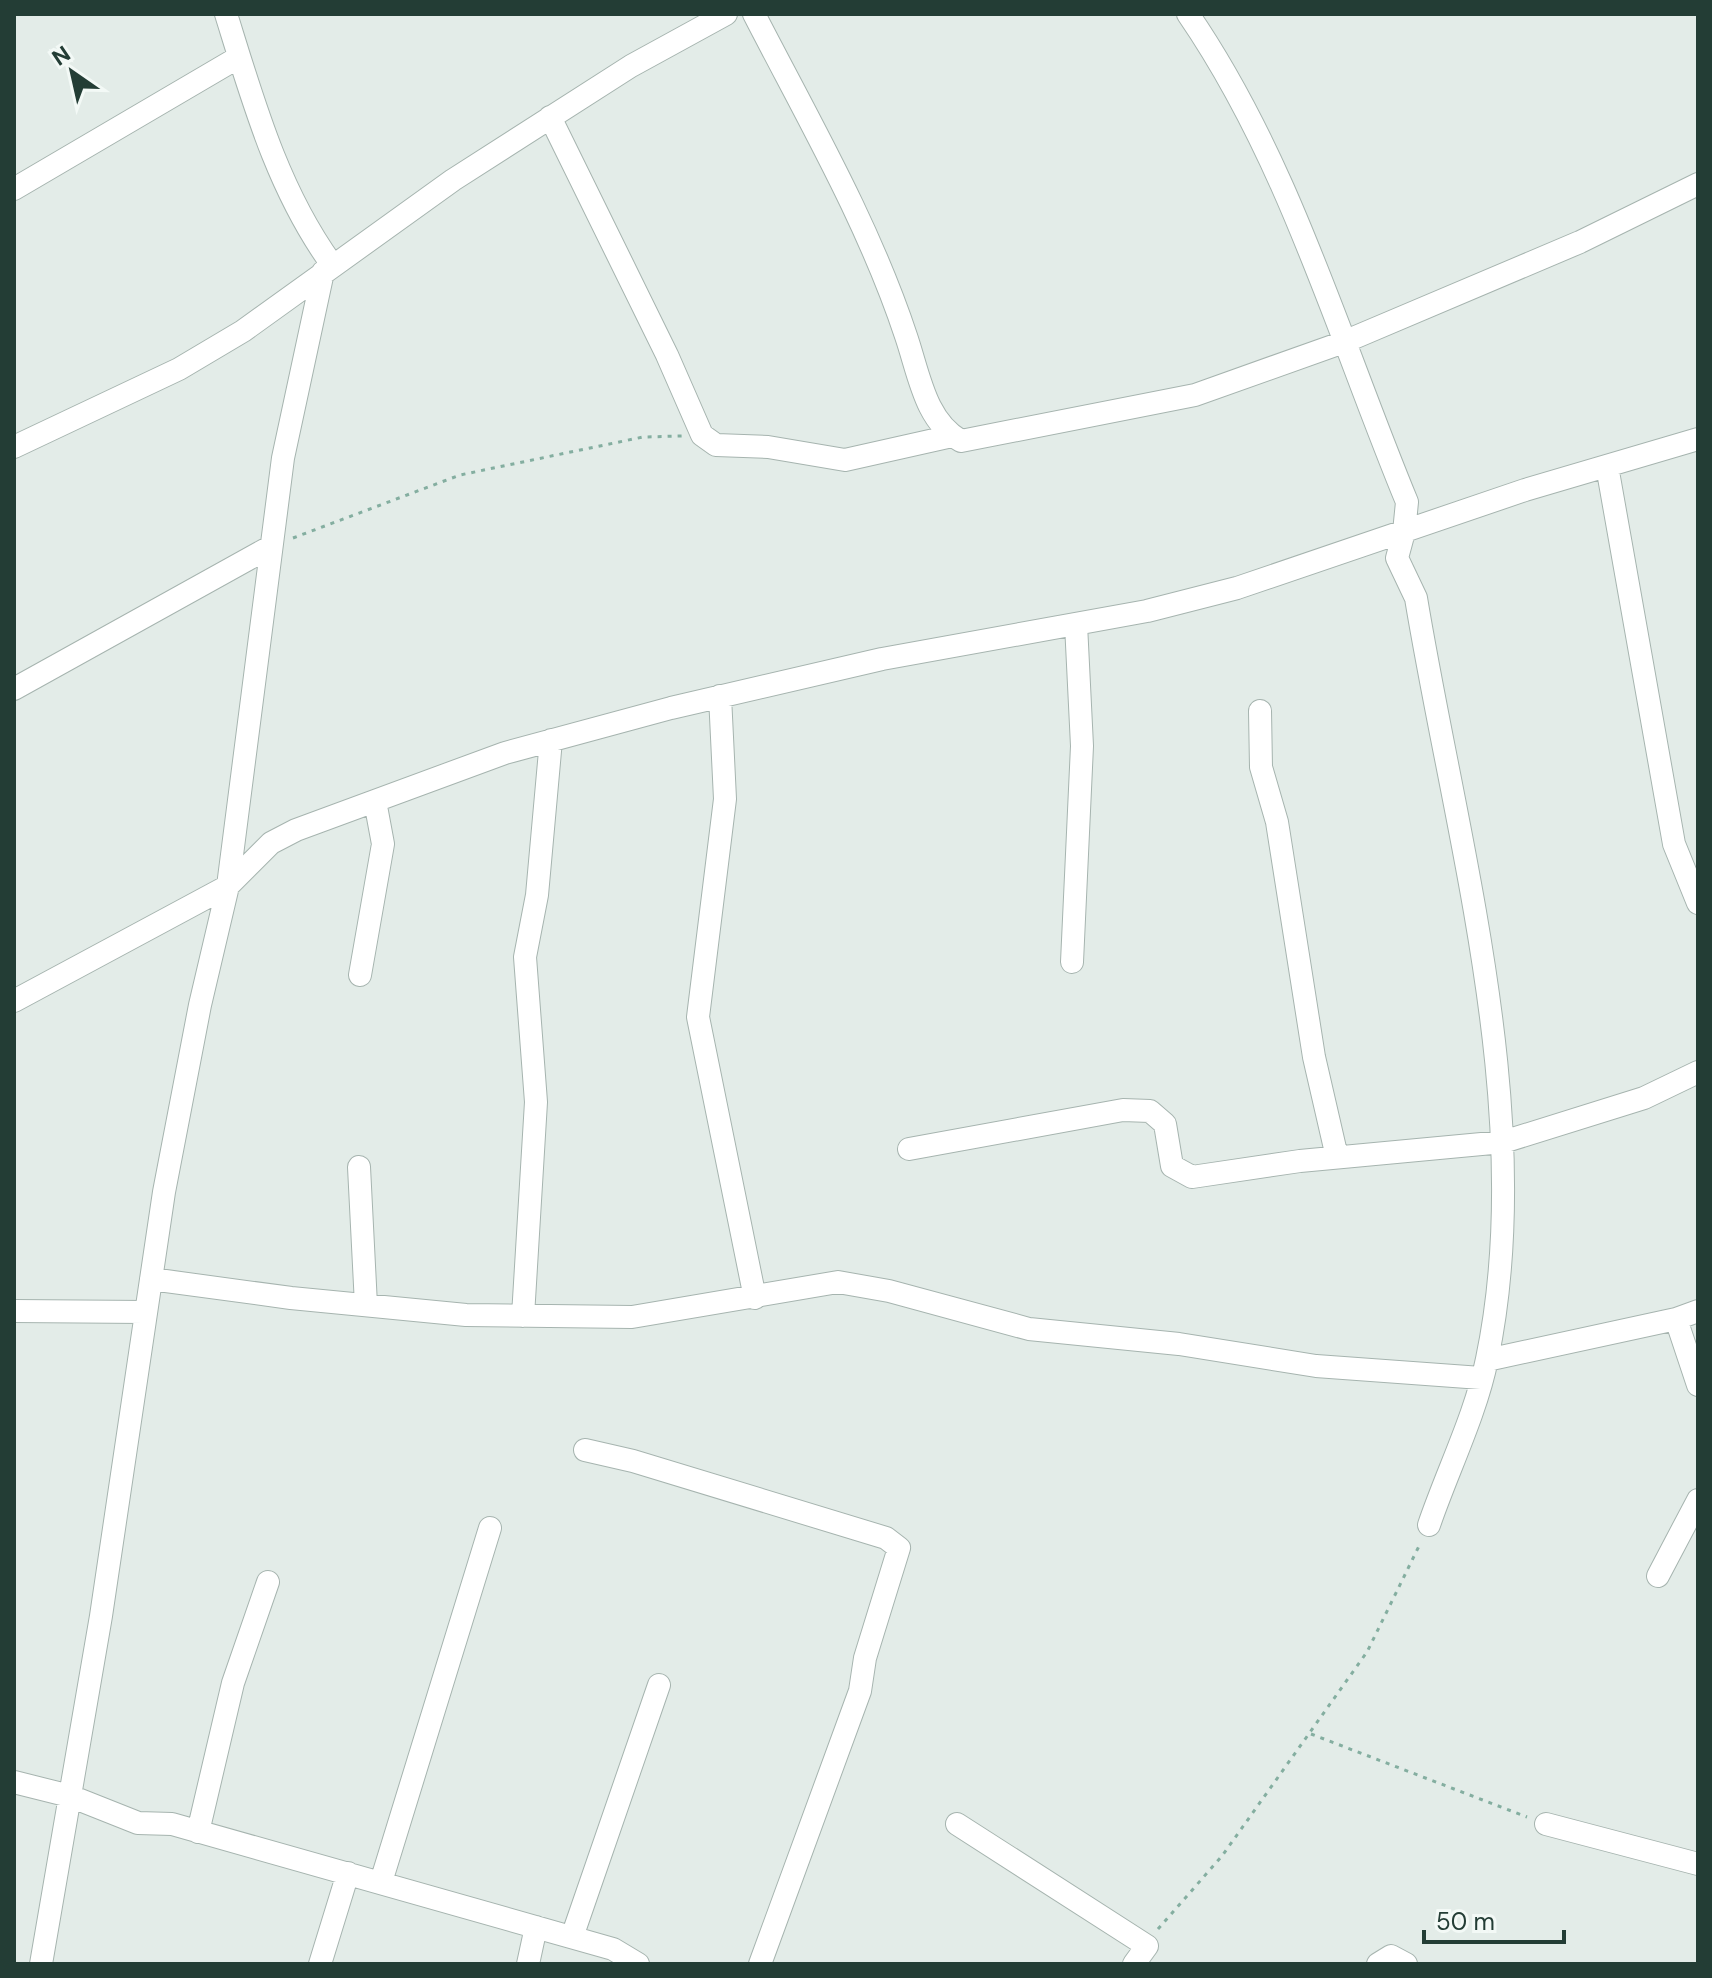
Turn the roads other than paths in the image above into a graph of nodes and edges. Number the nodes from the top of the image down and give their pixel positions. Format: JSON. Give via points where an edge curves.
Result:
{"nodes":[{"id":1,"x":226,"y":14,"type":"edge"},
{"id":2,"x":726,"y":14,"type":"edge"},
{"id":3,"x":754,"y":14,"type":"edge"},
{"id":4,"x":1188,"y":14,"type":"edge"},
{"id":5,"x":239,"y":57,"type":"junction"},
{"id":6,"x":550,"y":117,"type":"junction"},
{"id":7,"x":1698,"y":184,"type":"edge"},
{"id":8,"x":14,"y":189,"type":"edge"},
{"id":9,"x":328,"y":269,"type":"junction"},
{"id":10,"x":284,"y":301,"type":"junction"},
{"id":11,"x":312,"y":324,"type":"junction"},
{"id":12,"x":1344,"y":342,"type":"junction"},
{"id":13,"x":952,"y":436,"type":"junction"},
{"id":14,"x":1698,"y":439,"type":"edge"},
{"id":15,"x":14,"y":447,"type":"edge"},
{"id":16,"x":1607,"y":466,"type":"junction"},
{"id":17,"x":1404,"y":532,"type":"junction"},
{"id":18,"x":270,"y":547,"type":"junction"},
{"id":19,"x":1076,"y":624,"type":"junction"},
{"id":20,"x":14,"y":689,"type":"edge"},
{"id":21,"x":720,"y":696,"type":"junction"},
{"id":22,"x":1260,"y":711,"type":"dead end"},
{"id":23,"x":551,"y":740,"type":"junction"},
{"id":24,"x":375,"y":801,"type":"junction"},
{"id":25,"x":228,"y":886,"type":"junction"},
{"id":26,"x":1698,"y":903,"type":"edge"},
{"id":27,"x":1072,"y":962,"type":"dead end"},
{"id":28,"x":360,"y":975,"type":"dead end"},
{"id":29,"x":14,"y":1001,"type":"edge"},
{"id":30,"x":1698,"y":1072,"type":"edge"},
{"id":31,"x":1503,"y":1142,"type":"junction"},
{"id":32,"x":909,"y":1149,"type":"dead end"},
{"id":33,"x":1337,"y":1157,"type":"junction"},
{"id":34,"x":359,"y":1167,"type":"dead end"},
{"id":35,"x":151,"y":1279,"type":"junction"},
{"id":36,"x":755,"y":1298,"type":"junction"},
{"id":37,"x":366,"y":1305,"type":"junction"},
{"id":38,"x":14,"y":1311,"type":"edge"},
{"id":39,"x":1698,"y":1311,"type":"edge"},
{"id":40,"x":145,"y":1312,"type":"junction"},
{"id":41,"x":523,"y":1316,"type":"junction"},
{"id":42,"x":1676,"y":1319,"type":"junction"},
{"id":43,"x":1484,"y":1369,"type":"junction"},
{"id":44,"x":1698,"y":1385,"type":"edge"},
{"id":45,"x":585,"y":1450,"type":"dead end"},
{"id":46,"x":1698,"y":1500,"type":"edge"},
{"id":47,"x":1429,"y":1525,"type":"road end"},
{"id":48,"x":490,"y":1528,"type":"dead end"},
{"id":49,"x":1658,"y":1576,"type":"dead end"},
{"id":50,"x":268,"y":1582,"type":"dead end"},
{"id":51,"x":659,"y":1685,"type":"dead end"},
{"id":52,"x":14,"y":1782,"type":"edge"},
{"id":53,"x":70,"y":1796,"type":"junction"},
{"id":54,"x":957,"y":1824,"type":"dead end"},
{"id":55,"x":1546,"y":1824,"type":"road end"},
{"id":56,"x":198,"y":1832,"type":"junction"},
{"id":57,"x":1698,"y":1864,"type":"edge"},
{"id":58,"x":348,"y":1873,"type":"junction"},
{"id":59,"x":381,"y":1882,"type":"junction"},
{"id":60,"x":536,"y":1927,"type":"junction"},
{"id":61,"x":572,"y":1937,"type":"junction"},
{"id":62,"x":1141,"y":1955,"type":"edge"},
{"id":63,"x":41,"y":1964,"type":"edge"},
{"id":64,"x":320,"y":1964,"type":"edge"},
{"id":65,"x":528,"y":1964,"type":"edge"},
{"id":66,"x":638,"y":1964,"type":"edge"},
{"id":67,"x":760,"y":1964,"type":"edge"},
{"id":68,"x":1378,"y":1964,"type":"edge"},
{"id":69,"x":1406,"y":1964,"type":"edge"}],
"edges":[{"from":1,"to":5,"type":"street"},
{"from":2,"to":6,"type":"street"},
{"from":3,"to":13,"type":"street","via":[[840,181],[896,305],[927,401],[942,431]]},
{"from":4,"to":12,"type":"street","via":[[1224,66],[1269,159]]},
{"from":5,"to":8,"type":"street"},
{"from":5,"to":9,"type":"street","via":[[284,180]]},
{"from":6,"to":9,"type":"street"},
{"from":6,"to":13,"type":"street","via":[[702,435],[716,445],[768,447],[845,460]]},
{"from":7,"to":12,"type":"street","via":[[1580,242]]},
{"from":9,"to":10,"type":"street"},
{"from":9,"to":11,"type":"street"},
{"from":10,"to":11,"type":"street"},
{"from":10,"to":15,"type":"street","via":[[179,369]]},
{"from":11,"to":18,"type":"street"},
{"from":12,"to":13,"type":"street","via":[[1195,395],[961,441]]},
{"from":12,"to":17,"type":"street","via":[[1407,502]]},
{"from":14,"to":16,"type":"street"},
{"from":16,"to":17,"type":"street"},
{"from":16,"to":26,"type":"street","via":[[1674,844]]},
{"from":17,"to":19,"type":"street","via":[[1237,588]]},
{"from":17,"to":31,"type":"street","via":[[1397,558],[1416,598],[1476,923]]},
{"from":18,"to":20,"type":"street"},
{"from":18,"to":25,"type":"street"},
{"from":19,"to":21,"type":"street","via":[[882,659]]},
{"from":19,"to":27,"type":"street","via":[[1082,746]]},
{"from":21,"to":23,"type":"street"},
{"from":21,"to":36,"type":"street","via":[[724,813],[698,1017]]},
{"from":22,"to":33,"type":"street","via":[[1261,767],[1277,822],[1314,1057]]},
{"from":23,"to":24,"type":"street"},
{"from":23,"to":41,"type":"street","via":[[537,895],[525,957],[536,1102]]},
{"from":24,"to":25,"type":"street","via":[[271,843]]},
{"from":24,"to":28,"type":"street","via":[[383,844]]},
{"from":25,"to":29,"type":"street"},
{"from":25,"to":35,"type":"street","via":[[200,1005]]},
{"from":30,"to":31,"type":"street","via":[[1644,1098]]},
{"from":31,"to":33,"type":"street"},
{"from":31,"to":43,"type":"street","via":[[1500,1249]]},
{"from":32,"to":33,"type":"street","via":[[1123,1110],[1150,1111],[1165,1124],[1172,1166],[1192,1177]]},
{"from":34,"to":37,"type":"street"},
{"from":35,"to":37,"type":"street"},
{"from":35,"to":40,"type":"street"},
{"from":36,"to":41,"type":"street","via":[[632,1317]]},
{"from":36,"to":43,"type":"street","via":[[838,1282],[1029,1329],[1179,1344],[1316,1366]]},
{"from":37,"to":41,"type":"street"},
{"from":38,"to":40,"type":"street"},
{"from":39,"to":42,"type":"street"},
{"from":40,"to":53,"type":"street"},
{"from":42,"to":43,"type":"street"},
{"from":42,"to":44,"type":"street"},
{"from":43,"to":47,"type":"street"},
{"from":45,"to":67,"type":"street","via":[[781,1504],[886,1538],[899,1548],[860,1691]]},
{"from":46,"to":49,"type":"street"},
{"from":48,"to":59,"type":"street"},
{"from":50,"to":56,"type":"street","via":[[233,1683]]},
{"from":51,"to":61,"type":"street"},
{"from":52,"to":53,"type":"street"},
{"from":53,"to":56,"type":"street","via":[[138,1823],[172,1824]]},
{"from":53,"to":63,"type":"street"},
{"from":54,"to":62,"type":"street"},
{"from":55,"to":57,"type":"street"},
{"from":56,"to":58,"type":"street"},
{"from":58,"to":59,"type":"street"},
{"from":58,"to":64,"type":"street"},
{"from":59,"to":60,"type":"street"},
{"from":60,"to":61,"type":"street"},
{"from":60,"to":65,"type":"street"},
{"from":61,"to":66,"type":"street","via":[[613,1949]]},
{"from":68,"to":69,"type":"street","via":[[1391,1956]]}]}
